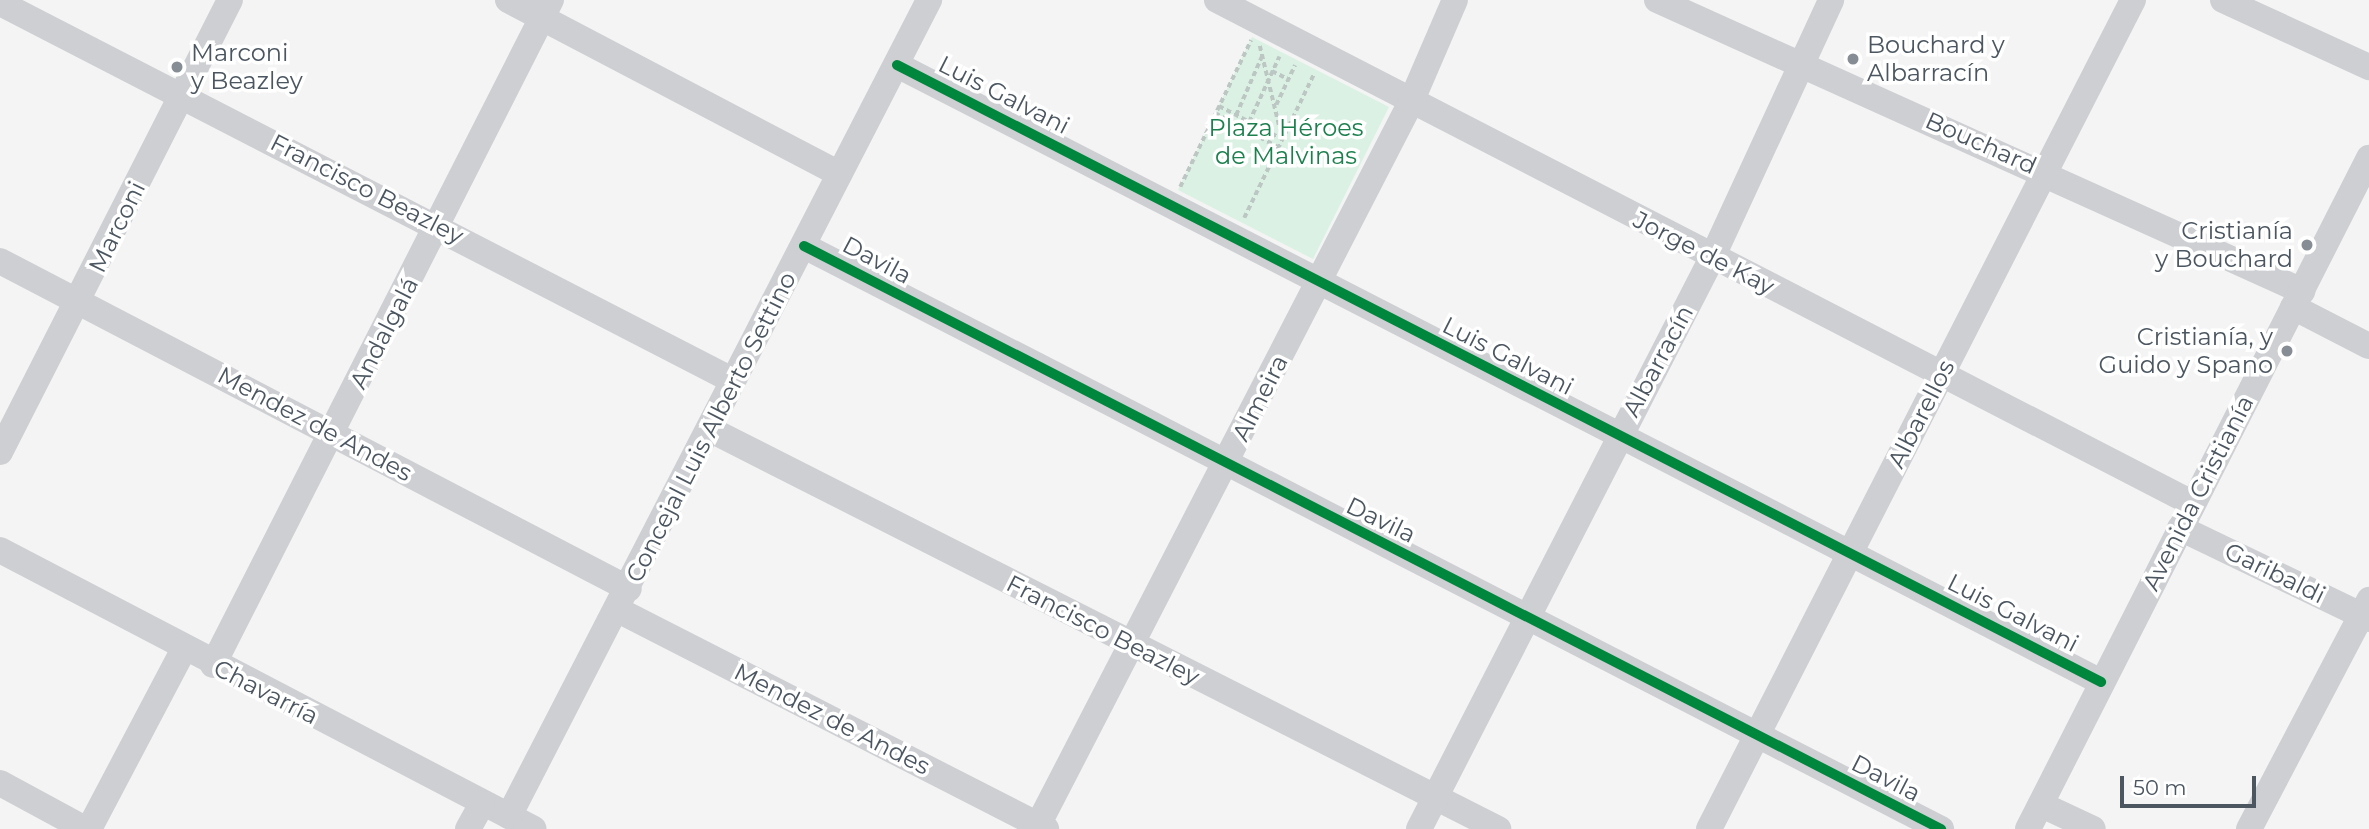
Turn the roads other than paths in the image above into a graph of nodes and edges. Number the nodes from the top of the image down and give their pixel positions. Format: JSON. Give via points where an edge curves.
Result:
{"nodes":[{"id":1,"x":230,"y":0,"type":"edge"},
{"id":2,"x":508,"y":0,"type":"edge"},
{"id":3,"x":929,"y":0,"type":"edge"},
{"id":4,"x":1217,"y":0,"type":"edge"},
{"id":5,"x":1455,"y":0,"type":"edge"},
{"id":6,"x":1657,"y":0,"type":"edge"},
{"id":7,"x":1831,"y":0,"type":"edge"},
{"id":8,"x":2133,"y":0,"type":"edge"},
{"id":9,"x":2223,"y":0,"type":"edge"},
{"id":10,"x":0,"y":3,"type":"edge"},
{"id":11,"x":547,"y":9,"type":"edge"},
{"id":12,"x":897,"y":65,"type":"junction"},
{"id":13,"x":1802,"y":65,"type":"junction"},
{"id":14,"x":2369,"y":67,"type":"edge"},
{"id":15,"x":183,"y":94,"type":"junction"},
{"id":16,"x":1411,"y":102,"type":"junction"},
{"id":17,"x":2369,"y":158,"type":"edge"},
{"id":18,"x":2046,"y":172,"type":"junction"},
{"id":19,"x":839,"y":174,"type":"junction"},
{"id":20,"x":440,"y":226,"type":"junction"},
{"id":21,"x":804,"y":246,"type":"junction"},
{"id":22,"x":1712,"y":258,"type":"junction"},
{"id":23,"x":0,"y":261,"type":"edge"},
{"id":24,"x":1320,"y":283,"type":"junction"},
{"id":25,"x":2298,"y":299,"type":"junction"},
{"id":26,"x":80,"y":302,"type":"junction"},
{"id":27,"x":2369,"y":346,"type":"edge"},
{"id":28,"x":1942,"y":373,"type":"junction"},
{"id":29,"x":732,"y":380,"type":"junction"},
{"id":30,"x":709,"y":429,"type":"junction"},
{"id":31,"x":332,"y":433,"type":"junction"},
{"id":32,"x":1619,"y":436,"type":"junction"},
{"id":33,"x":0,"y":452,"type":"edge"},
{"id":34,"x":1225,"y":465,"type":"junction"},
{"id":35,"x":2192,"y":503,"type":"junction"},
{"id":36,"x":2180,"y":528,"type":"junction"},
{"id":37,"x":0,"y":550,"type":"edge"},
{"id":38,"x":1850,"y":553,"type":"junction"},
{"id":39,"x":624,"y":599,"type":"junction"},
{"id":40,"x":2365,"y":611,"type":"edge"},
{"id":41,"x":1527,"y":615,"type":"junction"},
{"id":42,"x":1133,"y":645,"type":"junction"},
{"id":43,"x":184,"y":649,"type":"junction"},
{"id":44,"x":213,"y":665,"type":"junction"},
{"id":45,"x":2101,"y":682,"type":"junction"},
{"id":46,"x":1758,"y":736,"type":"junction"},
{"id":47,"x":0,"y":783,"type":"edge"},
{"id":48,"x":1434,"y":798,"type":"junction"},
{"id":49,"x":482,"y":804,"type":"junction"},
{"id":50,"x":2042,"y":805,"type":"junction"},
{"id":51,"x":509,"y":816,"type":"junction"},
{"id":52,"x":1040,"y":828,"type":"edge"},
{"id":53,"x":87,"y":829,"type":"edge"},
{"id":54,"x":468,"y":829,"type":"edge"},
{"id":55,"x":534,"y":829,"type":"edge"},
{"id":56,"x":1419,"y":829,"type":"edge"},
{"id":57,"x":1497,"y":829,"type":"edge"},
{"id":58,"x":1709,"y":829,"type":"edge"},
{"id":59,"x":1941,"y":829,"type":"edge"},
{"id":60,"x":2028,"y":829,"type":"edge"},
{"id":61,"x":2093,"y":829,"type":"edge"},
{"id":62,"x":2249,"y":829,"type":"edge"}],
"edges":[{"from":1,"to":15,"type":"street","name":"Marconi"},
{"from":2,"to":11,"type":"street"},
{"from":3,"to":12,"type":"street","name":"Concejal Luis Alberto Settino"},
{"from":4,"to":16,"type":"street","name":"Jorge de Kay"},
{"from":5,"to":16,"type":"street","name":"Almeira"},
{"from":6,"to":13,"type":"street","name":"Bouchard"},
{"from":7,"to":13,"type":"street","name":"Albarracín"},
{"from":8,"to":18,"type":"street","name":"Albarellos"},
{"from":9,"to":14,"type":"street"},
{"from":10,"to":15,"type":"street","name":"Francisco Beazley"},
{"from":11,"to":19,"type":"street"},
{"from":11,"to":20,"type":"street","name":"Andalgalá"},
{"from":12,"to":19,"type":"street","name":"Concejal Luis Alberto Settino"},
{"from":12,"to":24,"type":"street","name":"Luis Galvani"},
{"from":13,"to":18,"type":"street","name":"Bouchard"},
{"from":13,"to":22,"type":"street","name":"Albarracín"},
{"from":15,"to":20,"type":"street","name":"Francisco Beazley"},
{"from":15,"to":26,"type":"street","name":"Marconi"},
{"from":16,"to":22,"type":"street","name":"Jorge de Kay"},
{"from":16,"to":24,"type":"street","name":"Almeira"},
{"from":17,"to":25,"type":"street","name":"Avenida Cristianía"},
{"from":18,"to":25,"type":"street","name":"Bouchard"},
{"from":18,"to":28,"type":"street","name":"Albarellos"},
{"from":19,"to":21,"type":"street","name":"Concejal Luis Alberto Settino"},
{"from":20,"to":29,"type":"street","name":"Francisco Beazley"},
{"from":20,"to":31,"type":"street","name":"Andalgalá"},
{"from":21,"to":29,"type":"street","name":"Concejal Luis Alberto Settino"},
{"from":21,"to":34,"type":"street","name":"Davila"},
{"from":22,"to":28,"type":"street","name":"Jorge de Kay"},
{"from":22,"to":32,"type":"street","name":"Albarracín"},
{"from":23,"to":26,"type":"street","name":"Mendez de Andes"},
{"from":24,"to":32,"type":"street","name":"Luis Galvani"},
{"from":24,"to":34,"type":"street","name":"Almeira"},
{"from":25,"to":27,"type":"street","name":"Bouchard"},
{"from":25,"to":35,"type":"street","name":"Avenida Cristianía"},
{"from":26,"to":31,"type":"street","name":"Mendez de Andes"},
{"from":26,"to":33,"type":"street","name":"Marconi"},
{"from":28,"to":35,"type":"street","name":"Jorge de Kay"},
{"from":28,"to":38,"type":"street","name":"Albarellos"},
{"from":29,"to":30,"type":"street","name":"Concejal Luis Alberto Settino"},
{"from":30,"to":39,"type":"street","name":"Concejal Luis Alberto Settino"},
{"from":30,"to":42,"type":"street","name":"Francisco Beazley"},
{"from":31,"to":39,"type":"street","name":"Mendez de Andes"},
{"from":31,"to":44,"type":"street","name":"Andalgalá"},
{"from":32,"to":38,"type":"street","name":"Luis Galvani"},
{"from":32,"to":41,"type":"street","name":"Albarracín"},
{"from":34,"to":41,"type":"street","name":"Davila"},
{"from":34,"to":42,"type":"street","name":"Almeira"},
{"from":35,"to":36,"type":"street","name":"Avenida Cristianía"},
{"from":36,"to":40,"type":"street","name":"Garibaldi"},
{"from":36,"to":45,"type":"street","name":"Avenida Cristianía"},
{"from":37,"to":43,"type":"street","name":"Chavarría"},
{"from":38,"to":45,"type":"street","name":"Luis Galvani"},
{"from":38,"to":46,"type":"street","name":"Albarellos"},
{"from":39,"to":51,"type":"street","name":"Concejal Luis Alberto Settino"},
{"from":39,"to":52,"type":"street","name":"Mendez de Andes"},
{"from":40,"to":62,"type":"street"},
{"from":41,"to":46,"type":"street","name":"Davila"},
{"from":41,"to":48,"type":"street","name":"Albarracín"},
{"from":42,"to":48,"type":"street","name":"Francisco Beazley"},
{"from":42,"to":52,"type":"street","name":"Almeira"},
{"from":43,"to":44,"type":"street","name":"Chavarría"},
{"from":43,"to":53,"type":"street"},
{"from":44,"to":49,"type":"street","name":"Chavarría"},
{"from":45,"to":50,"type":"street","name":"Avenida Cristianía"},
{"from":46,"to":58,"type":"street","name":"Albarellos"},
{"from":46,"to":59,"type":"street","name":"Davila"},
{"from":47,"to":53,"type":"street"},
{"from":48,"to":56,"type":"street","name":"Albarracín"},
{"from":48,"to":57,"type":"street","name":"Francisco Beazley"},
{"from":49,"to":51,"type":"street","name":"Chavarría"},
{"from":49,"to":54,"type":"street"},
{"from":50,"to":60,"type":"street","name":"Avenida Cristianía"},
{"from":50,"to":61,"type":"street"},
{"from":51,"to":55,"type":"street","name":"Chavarría"}]}
